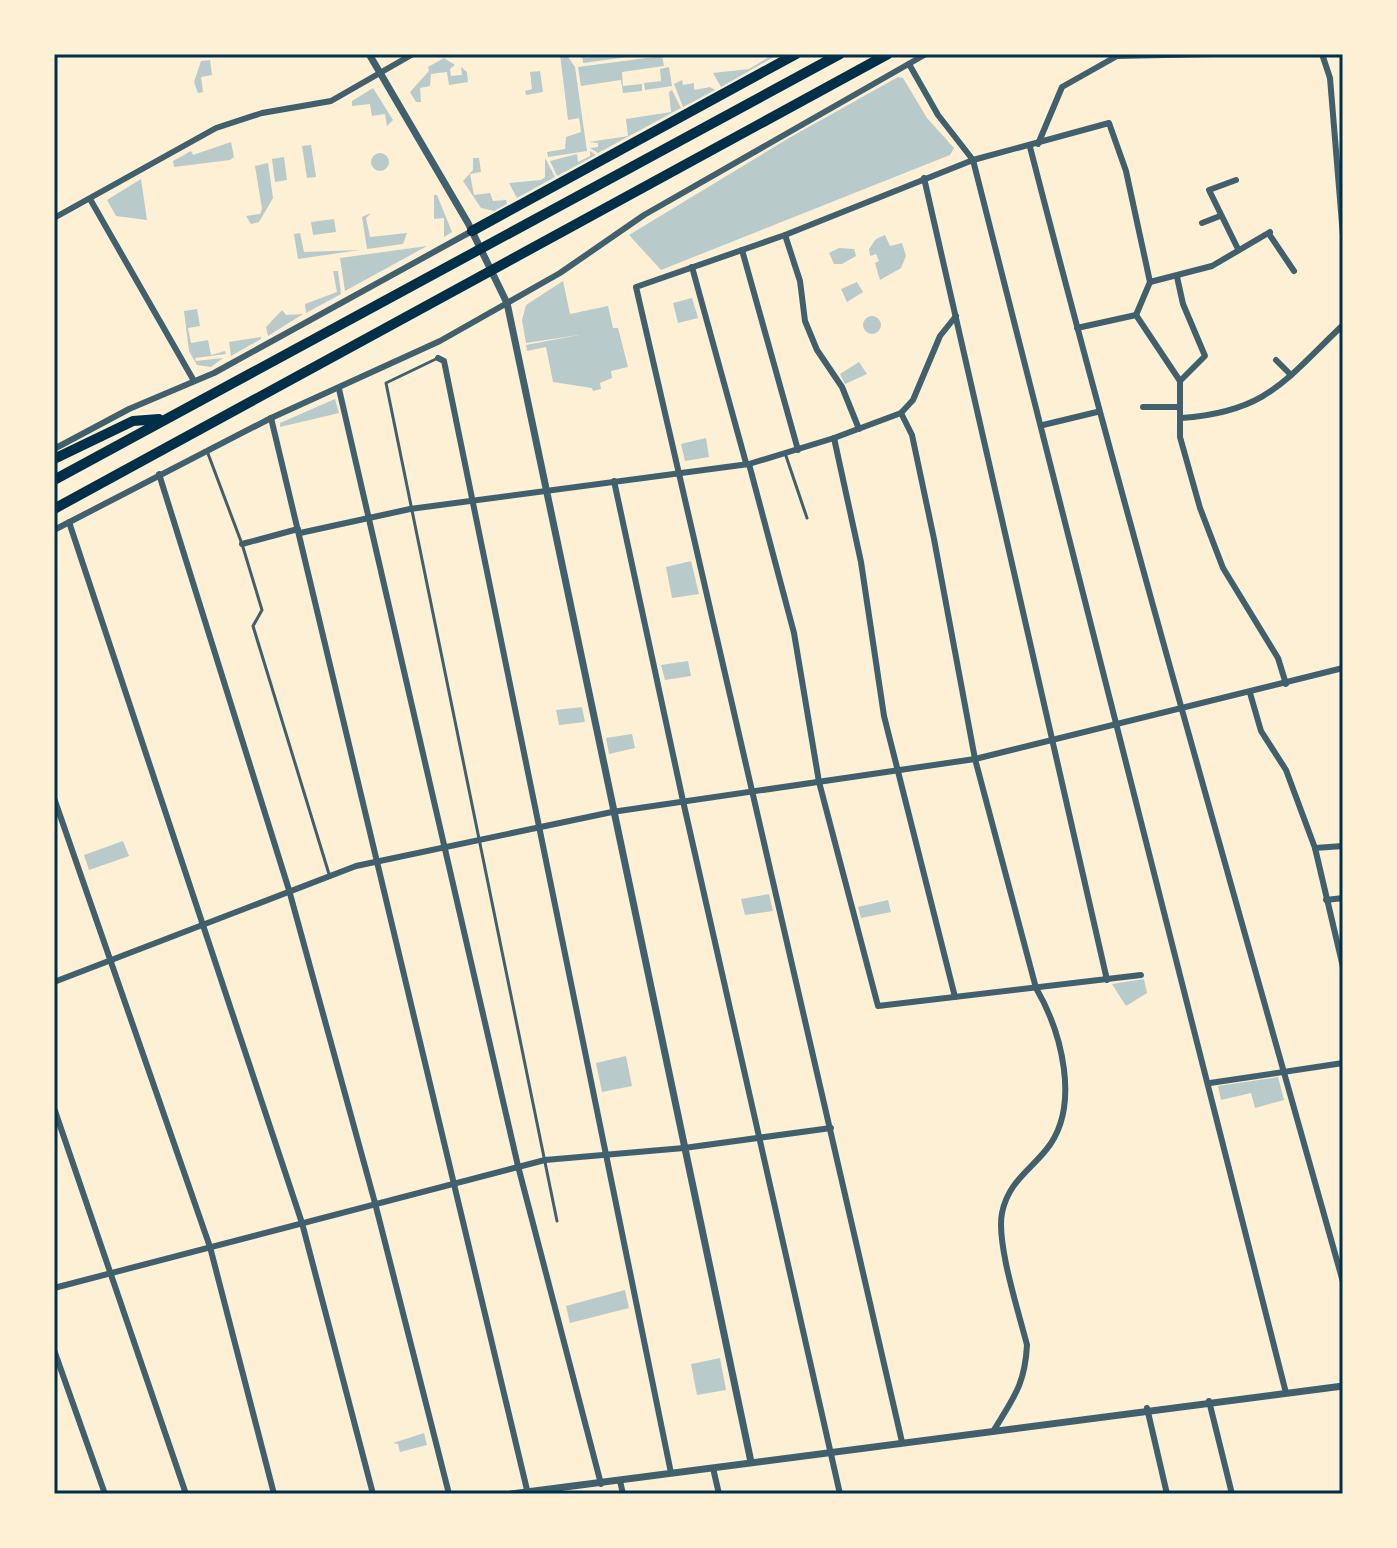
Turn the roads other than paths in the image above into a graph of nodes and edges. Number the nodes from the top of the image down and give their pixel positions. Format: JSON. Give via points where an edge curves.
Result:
{"nodes":[{"id":1,"x":369,"y":54,"type":"edge"},
{"id":2,"x":413,"y":54,"type":"edge"},
{"id":3,"x":796,"y":54,"type":"edge"},
{"id":4,"x":840,"y":54,"type":"edge"},
{"id":5,"x":888,"y":54,"type":"edge"},
{"id":6,"x":926,"y":54,"type":"edge"},
{"id":7,"x":1213,"y":54,"type":"edge"},
{"id":8,"x":1322,"y":54,"type":"edge"},
{"id":9,"x":1117,"y":55,"type":"edge"},
{"id":10,"x":909,"y":64,"type":"junction"},
{"id":11,"x":381,"y":74,"type":"junction"},
{"id":12,"x":1038,"y":144,"type":"junction"},
{"id":13,"x":1030,"y":147,"type":"junction"},
{"id":14,"x":973,"y":160,"type":"junction"},
{"id":15,"x":924,"y":178,"type":"junction"},
{"id":16,"x":1236,"y":180,"type":"dead end"},
{"id":17,"x":1342,"y":192,"type":"edge"},
{"id":18,"x":90,"y":199,"type":"junction"},
{"id":19,"x":1220,"y":216,"type":"junction"},
{"id":20,"x":54,"y":218,"type":"edge"},
{"id":21,"x":1202,"y":223,"type":"dead end"},
{"id":22,"x":472,"y":231,"type":"junction"},
{"id":23,"x":785,"y":235,"type":"junction"},
{"id":24,"x":1343,"y":236,"type":"edge"},
{"id":25,"x":1238,"y":249,"type":"junction"},
{"id":26,"x":742,"y":250,"type":"junction"},
{"id":27,"x":692,"y":267,"type":"junction"},
{"id":28,"x":1294,"y":271,"type":"dead end"},
{"id":29,"x":1177,"y":277,"type":"junction"},
{"id":30,"x":1150,"y":282,"type":"junction"},
{"id":31,"x":507,"y":303,"type":"junction"},
{"id":32,"x":1136,"y":315,"type":"junction"},
{"id":33,"x":956,"y":316,"type":"junction"},
{"id":34,"x":1343,"y":325,"type":"edge"},
{"id":35,"x":1077,"y":328,"type":"junction"},
{"id":36,"x":438,"y":358,"type":"joint"},
{"id":37,"x":1276,"y":360,"type":"dead end"},
{"id":38,"x":1291,"y":375,"type":"junction"},
{"id":39,"x":194,"y":381,"type":"junction"},
{"id":40,"x":1180,"y":381,"type":"junction"},
{"id":41,"x":339,"y":389,"type":"junction"},
{"id":42,"x":1143,"y":407,"type":"dead end"},
{"id":43,"x":1180,"y":407,"type":"junction"},
{"id":44,"x":1097,"y":412,"type":"junction"},
{"id":45,"x":901,"y":413,"type":"junction"},
{"id":46,"x":271,"y":418,"type":"junction"},
{"id":47,"x":1181,"y":418,"type":"junction"},
{"id":48,"x":165,"y":419,"type":"junction"},
{"id":49,"x":1043,"y":425,"type":"junction"},
{"id":50,"x":859,"y":429,"type":"junction"},
{"id":51,"x":834,"y":438,"type":"junction"},
{"id":52,"x":54,"y":449,"type":"edge"},
{"id":53,"x":798,"y":450,"type":"junction"},
{"id":54,"x":207,"y":451,"type":"junction"},
{"id":55,"x":785,"y":453,"type":"junction"},
{"id":56,"x":54,"y":459,"type":"edge"},
{"id":57,"x":747,"y":463,"type":"junction"},
{"id":58,"x":679,"y":472,"type":"junction"},
{"id":59,"x":159,"y":474,"type":"junction"},
{"id":60,"x":54,"y":480,"type":"edge"},
{"id":61,"x":614,"y":481,"type":"junction"},
{"id":62,"x":548,"y":491,"type":"junction"},
{"id":63,"x":473,"y":499,"type":"junction"},
{"id":64,"x":54,"y":509,"type":"edge"},
{"id":65,"x":410,"y":509,"type":"junction"},
{"id":66,"x":371,"y":516,"type":"junction"},
{"id":67,"x":807,"y":518,"type":"dead end"},
{"id":68,"x":69,"y":522,"type":"junction"},
{"id":69,"x":54,"y":530,"type":"edge"},
{"id":70,"x":299,"y":531,"type":"junction"},
{"id":71,"x":242,"y":544,"type":"junction"},
{"id":72,"x":1343,"y":668,"type":"edge"},
{"id":73,"x":1286,"y":684,"type":"junction"},
{"id":74,"x":1250,"y":693,"type":"junction"},
{"id":75,"x":1179,"y":708,"type":"junction"},
{"id":76,"x":1117,"y":722,"type":"junction"},
{"id":77,"x":1053,"y":740,"type":"junction"},
{"id":78,"x":975,"y":759,"type":"junction"},
{"id":79,"x":898,"y":772,"type":"junction"},
{"id":80,"x":819,"y":782,"type":"junction"},
{"id":81,"x":753,"y":791,"type":"junction"},
{"id":82,"x":54,"y":798,"type":"edge"},
{"id":83,"x":683,"y":801,"type":"junction"},
{"id":84,"x":612,"y":812,"type":"junction"},
{"id":85,"x":540,"y":827,"type":"junction"},
{"id":86,"x":478,"y":839,"type":"junction"},
{"id":87,"x":1343,"y":846,"type":"edge"},
{"id":88,"x":446,"y":847,"type":"junction"},
{"id":89,"x":1315,"y":848,"type":"junction"},
{"id":90,"x":379,"y":861,"type":"junction"},
{"id":91,"x":329,"y":874,"type":"junction"},
{"id":92,"x":289,"y":890,"type":"junction"},
{"id":93,"x":1343,"y":898,"type":"edge"},
{"id":94,"x":1326,"y":900,"type":"junction"},
{"id":95,"x":205,"y":926,"type":"junction"},
{"id":96,"x":112,"y":961,"type":"junction"},
{"id":97,"x":1343,"y":967,"type":"edge"},
{"id":98,"x":1141,"y":975,"type":"dead end"},
{"id":99,"x":1107,"y":980,"type":"junction"},
{"id":100,"x":54,"y":982,"type":"edge"},
{"id":101,"x":1036,"y":988,"type":"junction"},
{"id":102,"x":955,"y":997,"type":"junction"},
{"id":103,"x":1343,"y":1063,"type":"edge"},
{"id":104,"x":1284,"y":1071,"type":"junction"},
{"id":105,"x":1210,"y":1083,"type":"junction"},
{"id":106,"x":54,"y":1108,"type":"edge"},
{"id":107,"x":831,"y":1128,"type":"junction"},
{"id":108,"x":759,"y":1138,"type":"junction"},
{"id":109,"x":684,"y":1148,"type":"junction"},
{"id":110,"x":607,"y":1154,"type":"junction"},
{"id":111,"x":545,"y":1160,"type":"junction"},
{"id":112,"x":518,"y":1166,"type":"junction"},
{"id":113,"x":456,"y":1182,"type":"junction"},
{"id":114,"x":375,"y":1203,"type":"junction"},
{"id":115,"x":557,"y":1221,"type":"dead end"},
{"id":116,"x":302,"y":1223,"type":"junction"},
{"id":117,"x":210,"y":1247,"type":"junction"},
{"id":118,"x":111,"y":1272,"type":"junction"},
{"id":119,"x":1343,"y":1282,"type":"edge"},
{"id":120,"x":54,"y":1288,"type":"edge"},
{"id":121,"x":54,"y":1350,"type":"edge"},
{"id":122,"x":1343,"y":1386,"type":"edge"},
{"id":123,"x":1286,"y":1393,"type":"junction"},
{"id":124,"x":1209,"y":1401,"type":"junction"},
{"id":125,"x":1147,"y":1408,"type":"junction"},
{"id":126,"x":994,"y":1430,"type":"junction"},
{"id":127,"x":902,"y":1442,"type":"junction"},
{"id":128,"x":830,"y":1450,"type":"junction"},
{"id":129,"x":751,"y":1462,"type":"junction"},
{"id":130,"x":713,"y":1468,"type":"junction"},
{"id":131,"x":671,"y":1473,"type":"junction"},
{"id":132,"x":620,"y":1481,"type":"junction"},
{"id":133,"x":601,"y":1484,"type":"junction"},
{"id":134,"x":528,"y":1493,"type":"edge"},
{"id":135,"x":105,"y":1494,"type":"edge"},
{"id":136,"x":186,"y":1494,"type":"edge"},
{"id":137,"x":274,"y":1494,"type":"edge"},
{"id":138,"x":373,"y":1494,"type":"edge"},
{"id":139,"x":449,"y":1494,"type":"edge"},
{"id":140,"x":511,"y":1494,"type":"edge"},
{"id":141,"x":623,"y":1494,"type":"edge"},
{"id":142,"x":719,"y":1494,"type":"edge"},
{"id":143,"x":840,"y":1494,"type":"edge"},
{"id":144,"x":1167,"y":1494,"type":"edge"},
{"id":145,"x":1232,"y":1494,"type":"edge"}],
"edges":[{"from":1,"to":11,"type":"street"},
{"from":2,"to":11,"type":"street"},
{"from":3,"to":22,"type":"highway"},
{"from":4,"to":48,"type":"highway"},
{"from":5,"to":64,"type":"highway"},
{"from":6,"to":10,"type":"street"},
{"from":7,"to":9,"type":"street"},
{"from":8,"to":17,"type":"street","via":[[1330,78]]},
{"from":9,"to":12,"type":"street","via":[[1062,87]]},
{"from":10,"to":14,"type":"street","via":[[938,115]]},
{"from":10,"to":31,"type":"street","via":[[644,215]]},
{"from":11,"to":18,"type":"street","via":[[331,101],[262,113],[216,128]]},
{"from":11,"to":22,"type":"street"},
{"from":12,"to":13,"type":"street"},
{"from":12,"to":30,"type":"street","via":[[1102,122],[1113,128]]},
{"from":13,"to":14,"type":"street"},
{"from":13,"to":35,"type":"street"},
{"from":14,"to":15,"type":"street"},
{"from":14,"to":49,"type":"street"},
{"from":15,"to":23,"type":"street"},
{"from":15,"to":33,"type":"street"},
{"from":16,"to":19,"type":"street","via":[[1209,190]]},
{"from":17,"to":24,"type":"street"},
{"from":18,"to":20,"type":"street"},
{"from":18,"to":39,"type":"street"},
{"from":19,"to":21,"type":"street"},
{"from":19,"to":25,"type":"street"},
{"from":22,"to":31,"type":"street"},
{"from":22,"to":39,"type":"street"},
{"from":23,"to":26,"type":"street"},
{"from":23,"to":50,"type":"street","via":[[800,281],[805,321]]},
{"from":25,"to":28,"type":"street","via":[[1270,233]]},
{"from":25,"to":29,"type":"street","via":[[1212,266]]},
{"from":26,"to":27,"type":"street"},
{"from":26,"to":53,"type":"street"},
{"from":27,"to":57,"type":"street"},
{"from":27,"to":58,"type":"street","via":[[636,287]]},
{"from":29,"to":30,"type":"street"},
{"from":29,"to":40,"type":"street","via":[[1205,356]]},
{"from":30,"to":32,"type":"street"},
{"from":31,"to":41,"type":"street"},
{"from":31,"to":62,"type":"street"},
{"from":32,"to":35,"type":"street"},
{"from":32,"to":40,"type":"street"},
{"from":33,"to":45,"type":"street","via":[[940,336],[913,400]]},
{"from":33,"to":77,"type":"street"},
{"from":34,"to":38,"type":"street"},
{"from":35,"to":44,"type":"street"},
{"from":36,"to":63,"type":"street","via":[[444,361]]},
{"from":36,"to":65,"type":"lane","via":[[386,383]]},
{"from":37,"to":38,"type":"street"},
{"from":38,"to":47,"type":"street","via":[[1265,399],[1232,411]]},
{"from":39,"to":52,"type":"street"},
{"from":40,"to":43,"type":"street"},
{"from":41,"to":46,"type":"street"},
{"from":41,"to":66,"type":"street"},
{"from":42,"to":43,"type":"street"},
{"from":43,"to":47,"type":"street"},
{"from":44,"to":49,"type":"street"},
{"from":44,"to":75,"type":"street"},
{"from":45,"to":50,"type":"street"},
{"from":45,"to":78,"type":"street","via":[[912,435]]},
{"from":46,"to":54,"type":"street"},
{"from":46,"to":70,"type":"street"},
{"from":47,"to":73,"type":"street","via":[[1183,449],[1213,543],[1278,658]]},
{"from":48,"to":56,"type":"highway","via":[[133,421]]},
{"from":48,"to":60,"type":"highway"},
{"from":49,"to":76,"type":"street"},
{"from":50,"to":51,"type":"street"},
{"from":51,"to":53,"type":"street"},
{"from":51,"to":79,"type":"street"},
{"from":53,"to":55,"type":"street"},
{"from":54,"to":59,"type":"street"},
{"from":54,"to":71,"type":"lane"},
{"from":55,"to":57,"type":"street"},
{"from":55,"to":67,"type":"lane"},
{"from":57,"to":58,"type":"street"},
{"from":57,"to":80,"type":"street","via":[[794,633]]},
{"from":58,"to":61,"type":"street"},
{"from":58,"to":81,"type":"street"},
{"from":59,"to":68,"type":"street"},
{"from":59,"to":92,"type":"street"},
{"from":61,"to":62,"type":"street"},
{"from":61,"to":83,"type":"street"},
{"from":62,"to":63,"type":"street"},
{"from":62,"to":84,"type":"street"},
{"from":63,"to":65,"type":"street"},
{"from":63,"to":85,"type":"street"},
{"from":65,"to":66,"type":"street"},
{"from":65,"to":86,"type":"lane"},
{"from":66,"to":70,"type":"street"},
{"from":66,"to":88,"type":"street"},
{"from":68,"to":69,"type":"street"},
{"from":68,"to":95,"type":"street"},
{"from":70,"to":71,"type":"street"},
{"from":70,"to":90,"type":"street"},
{"from":71,"to":91,"type":"lane","via":[[263,612],[254,629]]},
{"from":72,"to":73,"type":"street"},
{"from":73,"to":74,"type":"street"},
{"from":74,"to":75,"type":"street"},
{"from":74,"to":89,"type":"street","via":[[1261,731],[1286,770]]},
{"from":75,"to":76,"type":"street"},
{"from":75,"to":104,"type":"street"},
{"from":76,"to":77,"type":"street"},
{"from":76,"to":105,"type":"street"},
{"from":77,"to":78,"type":"street"},
{"from":77,"to":99,"type":"street"},
{"from":78,"to":79,"type":"street"},
{"from":78,"to":101,"type":"street"},
{"from":79,"to":80,"type":"street"},
{"from":79,"to":102,"type":"street"},
{"from":80,"to":81,"type":"street"},
{"from":80,"to":102,"type":"street","via":[[878,1006]]},
{"from":81,"to":83,"type":"street"},
{"from":81,"to":107,"type":"street"},
{"from":82,"to":96,"type":"street"},
{"from":83,"to":84,"type":"street"},
{"from":83,"to":108,"type":"street"},
{"from":84,"to":85,"type":"street"},
{"from":84,"to":109,"type":"street"},
{"from":85,"to":86,"type":"street"},
{"from":85,"to":110,"type":"street"},
{"from":86,"to":88,"type":"street"},
{"from":86,"to":111,"type":"lane"},
{"from":87,"to":89,"type":"street"},
{"from":88,"to":90,"type":"street"},
{"from":88,"to":112,"type":"street"},
{"from":89,"to":94,"type":"street"},
{"from":90,"to":91,"type":"street"},
{"from":90,"to":113,"type":"street"},
{"from":91,"to":92,"type":"street"},
{"from":92,"to":95,"type":"street"},
{"from":92,"to":114,"type":"street"},
{"from":93,"to":94,"type":"street"},
{"from":94,"to":97,"type":"street"},
{"from":95,"to":96,"type":"street"},
{"from":95,"to":116,"type":"street"},
{"from":96,"to":100,"type":"street"},
{"from":96,"to":117,"type":"street"},
{"from":98,"to":99,"type":"street"},
{"from":99,"to":101,"type":"street"},
{"from":101,"to":102,"type":"street"},
{"from":101,"to":126,"type":"street","via":[[1050,1012],[1065,1097],[1049,1145],[1012,1184],[1003,1210],[1002,1235],[1027,1345],[1024,1378]]},
{"from":103,"to":104,"type":"street"},
{"from":104,"to":105,"type":"street"},
{"from":104,"to":119,"type":"street"},
{"from":105,"to":123,"type":"street"},
{"from":106,"to":118,"type":"street"},
{"from":107,"to":108,"type":"street"},
{"from":107,"to":127,"type":"street"},
{"from":108,"to":109,"type":"street"},
{"from":108,"to":128,"type":"street"},
{"from":109,"to":110,"type":"street"},
{"from":109,"to":129,"type":"street"},
{"from":110,"to":111,"type":"street"},
{"from":110,"to":131,"type":"street"},
{"from":111,"to":112,"type":"street"},
{"from":111,"to":115,"type":"lane"},
{"from":112,"to":113,"type":"street"},
{"from":112,"to":133,"type":"street"},
{"from":113,"to":114,"type":"street"},
{"from":113,"to":134,"type":"street"},
{"from":114,"to":116,"type":"street"},
{"from":114,"to":139,"type":"street"},
{"from":116,"to":117,"type":"street"},
{"from":116,"to":138,"type":"street"},
{"from":117,"to":118,"type":"street"},
{"from":117,"to":137,"type":"street"},
{"from":118,"to":120,"type":"street"},
{"from":118,"to":136,"type":"street"},
{"from":121,"to":135,"type":"street"},
{"from":122,"to":123,"type":"street"},
{"from":123,"to":124,"type":"street"},
{"from":124,"to":125,"type":"street"},
{"from":124,"to":145,"type":"street"},
{"from":125,"to":126,"type":"street"},
{"from":125,"to":144,"type":"street"},
{"from":126,"to":127,"type":"street"},
{"from":127,"to":128,"type":"street"},
{"from":128,"to":129,"type":"street"},
{"from":128,"to":143,"type":"street"},
{"from":129,"to":130,"type":"street"},
{"from":130,"to":131,"type":"street"},
{"from":130,"to":142,"type":"street"},
{"from":131,"to":132,"type":"street"},
{"from":132,"to":133,"type":"street"},
{"from":132,"to":141,"type":"street"},
{"from":133,"to":134,"type":"street"},
{"from":134,"to":140,"type":"street"}]}
